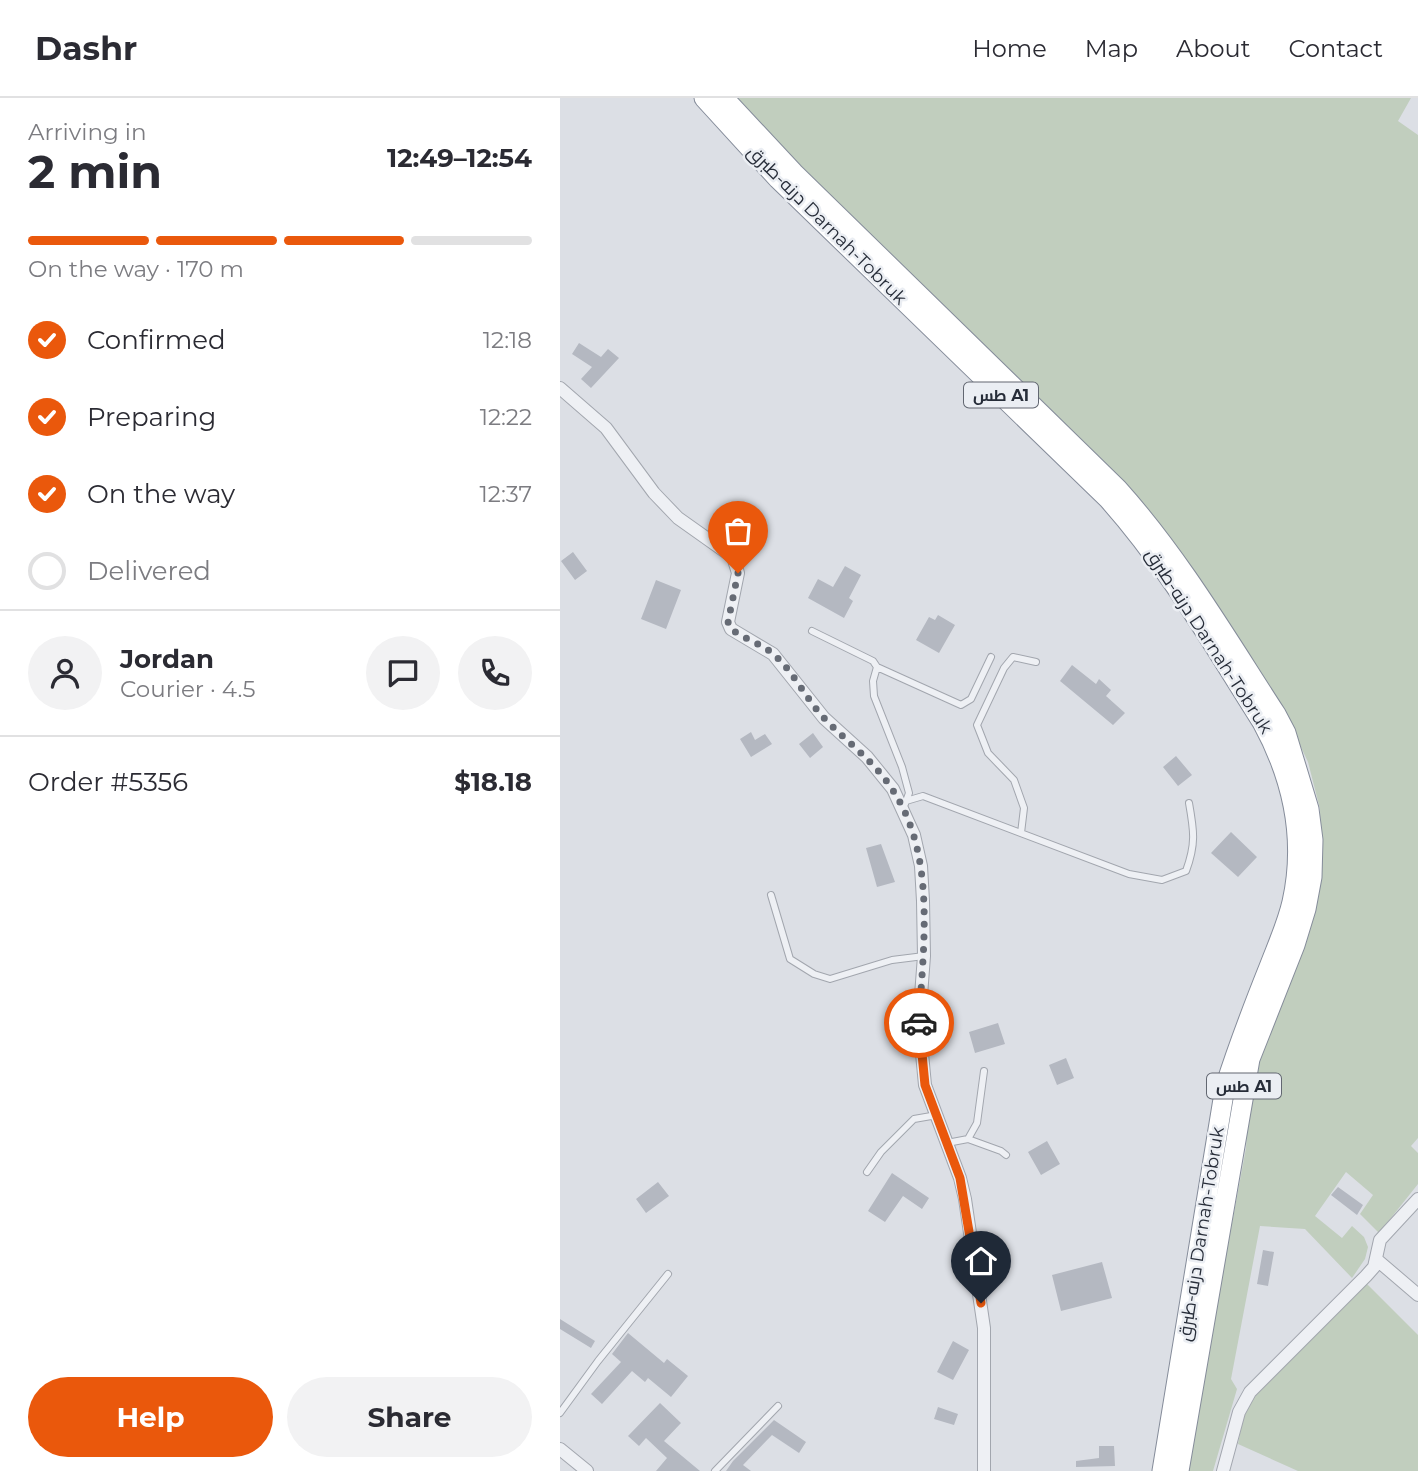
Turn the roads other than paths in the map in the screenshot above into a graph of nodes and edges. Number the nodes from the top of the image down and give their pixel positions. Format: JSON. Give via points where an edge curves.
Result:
{"nodes":[{"id":1,"x":704,"y":98,"type":"edge"},
{"id":2,"x":724,"y":98,"type":"edge"},
{"id":3,"x":560,"y":388,"type":"edge"},
{"id":4,"x":812,"y":631,"type":"dead end"},
{"id":5,"x":991,"y":657,"type":"dead end"},
{"id":6,"x":1036,"y":662,"type":"dead end"},
{"id":7,"x":877,"y":667,"type":"junction"},
{"id":8,"x":1189,"y":803,"type":"dead end"},
{"id":9,"x":904,"y":805,"type":"junction"},
{"id":10,"x":1021,"y":833,"type":"junction"},
{"id":11,"x":771,"y":895,"type":"dead end"},
{"id":12,"x":924,"y":956,"type":"junction"},
{"id":13,"x":984,"y":1071,"type":"dead end"},
{"id":14,"x":937,"y":1115,"type":"junction"},
{"id":15,"x":968,"y":1139,"type":"junction"},
{"id":16,"x":947,"y":1143,"type":"junction"},
{"id":17,"x":1006,"y":1156,"type":"dead end"},
{"id":18,"x":867,"y":1172,"type":"dead end"},
{"id":19,"x":1418,"y":1199,"type":"edge"},
{"id":20,"x":1376,"y":1259,"type":"junction"},
{"id":21,"x":668,"y":1274,"type":"dead end"},
{"id":22,"x":1418,"y":1295,"type":"edge"},
{"id":23,"x":778,"y":1406,"type":"dead end"},
{"id":24,"x":560,"y":1413,"type":"edge"},
{"id":25,"x":560,"y":1449,"type":"edge"},
{"id":26,"x":587,"y":1471,"type":"edge"},
{"id":27,"x":715,"y":1471,"type":"edge"},
{"id":28,"x":984,"y":1471,"type":"edge"},
{"id":29,"x":1162,"y":1471,"type":"edge"},
{"id":30,"x":1179,"y":1471,"type":"edge"},
{"id":31,"x":1223,"y":1471,"type":"edge"}],
"edges":[{"from":1,"to":29,"type":"highway","name":"درنه-طبرق Darnah-Tobruk","number":"طس A1","via":[[778,179],[1139,534],[1262,722],[1287,780],[1298,836],[1292,903],[1225,1087]]},
{"from":2,"to":30,"type":"highway","name":"درنه-طبرق Darnah-Tobruk","number":"طس A1","via":[[1150,525],[1286,733],[1312,830],[1312,877],[1295,945],[1250,1059]]},
{"from":3,"to":9,"type":"street","via":[[607,428],[654,494],[678,518],[733,557],[738,573],[728,622],[731,629],[773,654],[824,718],[867,757]]},
{"from":4,"to":7,"type":"lane"},
{"from":5,"to":7,"type":"lane","via":[[971,699],[961,705]]},
{"from":6,"to":10,"type":"lane","via":[[1013,657],[977,725],[988,753],[1014,780],[1024,808]]},
{"from":7,"to":9,"type":"lane","via":[[873,696],[902,767],[909,793]]},
{"from":8,"to":10,"type":"lane","via":[[1194,850],[1186,871],[1162,880],[1129,874]]},
{"from":9,"to":10,"type":"lane","via":[[923,796]]},
{"from":9,"to":12,"type":"street","via":[[921,866]]},
{"from":11,"to":12,"type":"lane","via":[[790,959],[814,974],[831,979],[892,960]]},
{"from":12,"to":14,"type":"street","via":[[919,1022],[925,1085]]},
{"from":13,"to":15,"type":"lane","via":[[978,1123]]},
{"from":14,"to":16,"type":"street"},
{"from":14,"to":18,"type":"lane","via":[[914,1119]]},
{"from":15,"to":16,"type":"lane"},
{"from":15,"to":17,"type":"lane"},
{"from":16,"to":28,"type":"street","via":[[965,1199],[984,1328]]},
{"from":19,"to":20,"type":"street","via":[[1380,1240]]},
{"from":20,"to":22,"type":"street"},
{"from":20,"to":31,"type":"street","via":[[1366,1276],[1250,1392],[1239,1412]]},
{"from":21,"to":24,"type":"lane"},
{"from":23,"to":27,"type":"lane"},
{"from":25,"to":26,"type":"street"}]}
